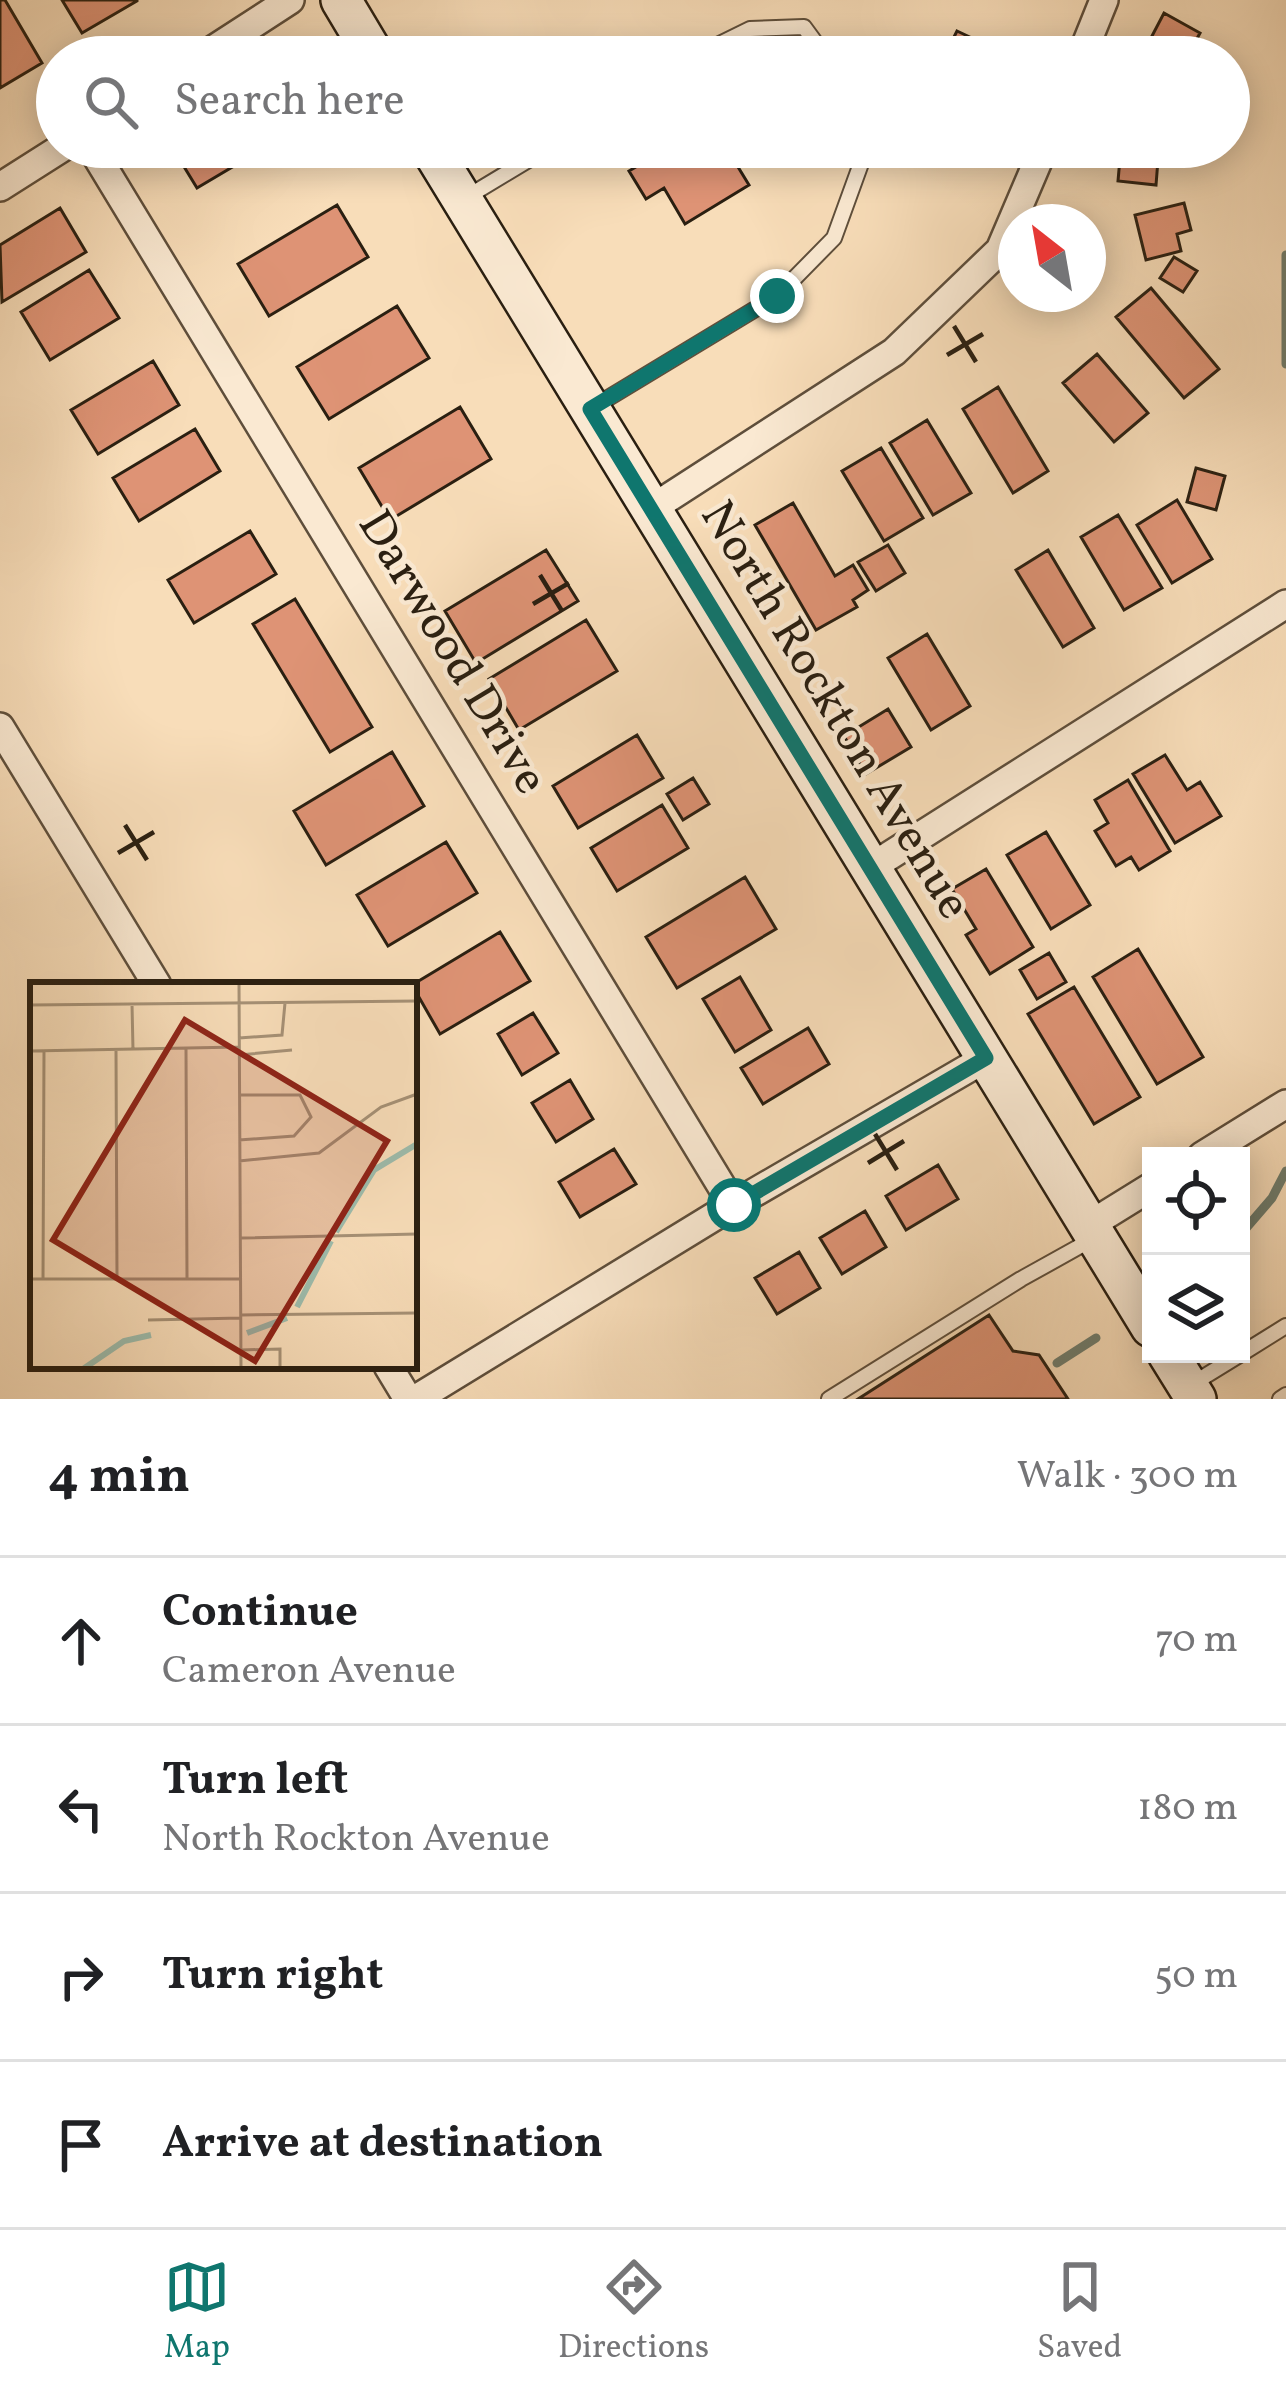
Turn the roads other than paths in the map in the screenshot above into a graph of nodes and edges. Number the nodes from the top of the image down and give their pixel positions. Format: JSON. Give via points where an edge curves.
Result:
{"nodes":[{"id":1,"x":290,"y":0,"type":"edge"},
{"id":2,"x":1104,"y":0,"type":"edge"},
{"id":3,"x":351,"y":4,"type":"edge"},
{"id":4,"x":234,"y":36,"type":"edge"},
{"id":5,"x":365,"y":36,"type":"edge"},
{"id":6,"x":736,"y":36,"type":"edge"},
{"id":7,"x":811,"y":36,"type":"edge"},
{"id":8,"x":1089,"y":36,"type":"edge"},
{"id":9,"x":36,"y":164,"type":"edge"},
{"id":10,"x":104,"y":168,"type":"edge"},
{"id":11,"x":443,"y":168,"type":"edge"},
{"id":12,"x":515,"y":168,"type":"edge"},
{"id":13,"x":859,"y":168,"type":"edge"},
{"id":14,"x":1035,"y":168,"type":"edge"},
{"id":15,"x":0,"y":187,"type":"edge"},
{"id":16,"x":462,"y":200,"type":"junction"},
{"id":17,"x":590,"y":409,"type":"junction"},
{"id":18,"x":651,"y":509,"type":"junction"},
{"id":19,"x":1286,"y":604,"type":"edge"},
{"id":20,"x":0,"y":727,"type":"edge"},
{"id":21,"x":870,"y":868,"type":"junction"},
{"id":22,"x":155,"y":982,"type":"edge"},
{"id":23,"x":986,"y":1058,"type":"junction"},
{"id":24,"x":1286,"y":1104,"type":"edge"},
{"id":25,"x":1217,"y":1147,"type":"edge"},
{"id":26,"x":1142,"y":1194,"type":"edge"},
{"id":27,"x":734,"y":1205,"type":"junction"},
{"id":28,"x":1092,"y":1232,"type":"junction"},
{"id":29,"x":1142,"y":1313,"type":"edge"},
{"id":30,"x":1286,"y":1326,"type":"edge"},
{"id":31,"x":1250,"y":1348,"type":"edge"},
{"id":32,"x":1221,"y":1363,"type":"edge"},
{"id":33,"x":390,"y":1369,"type":"edge"},
{"id":34,"x":1184,"y":1380,"type":"edge"},
{"id":35,"x":412,"y":1399,"type":"edge"},
{"id":36,"x":829,"y":1399,"type":"edge"}],
"edges":[{"from":1,"to":4,"type":"street"},
{"from":2,"to":8,"type":"street"},
{"from":3,"to":5,"type":"main road"},
{"from":6,"to":7,"type":"lane","via":[[804,27]]},
{"from":9,"to":15,"type":"street"},
{"from":10,"to":27,"type":"street","name":"Darwood Drive"},
{"from":11,"to":16,"type":"main road","name":"North Rockton Avenue"},
{"from":12,"to":16,"type":"lane"},
{"from":13,"to":17,"type":"lane","via":[[834,238],[777,296]]},
{"from":14,"to":18,"type":"street","via":[[1000,250],[895,352]]},
{"from":16,"to":17,"type":"main road","name":"North Rockton Avenue"},
{"from":17,"to":18,"type":"main road","name":"North Rockton Avenue"},
{"from":18,"to":21,"type":"main road","name":"North Rockton Avenue"},
{"from":19,"to":21,"type":"street"},
{"from":20,"to":22,"type":"street"},
{"from":21,"to":23,"type":"main road","name":"North Rockton Avenue"},
{"from":23,"to":27,"type":"street"},
{"from":23,"to":28,"type":"main road","name":"North Rockton Avenue"},
{"from":24,"to":25,"type":"street"},
{"from":26,"to":28,"type":"street"},
{"from":27,"to":35,"type":"street"},
{"from":28,"to":29,"type":"main road","name":"North Rockton Avenue"},
{"from":28,"to":36,"type":"lane"},
{"from":30,"to":31,"type":"lane"},
{"from":32,"to":34,"type":"lane"},
{"from":33,"to":35,"type":"street"}]}
